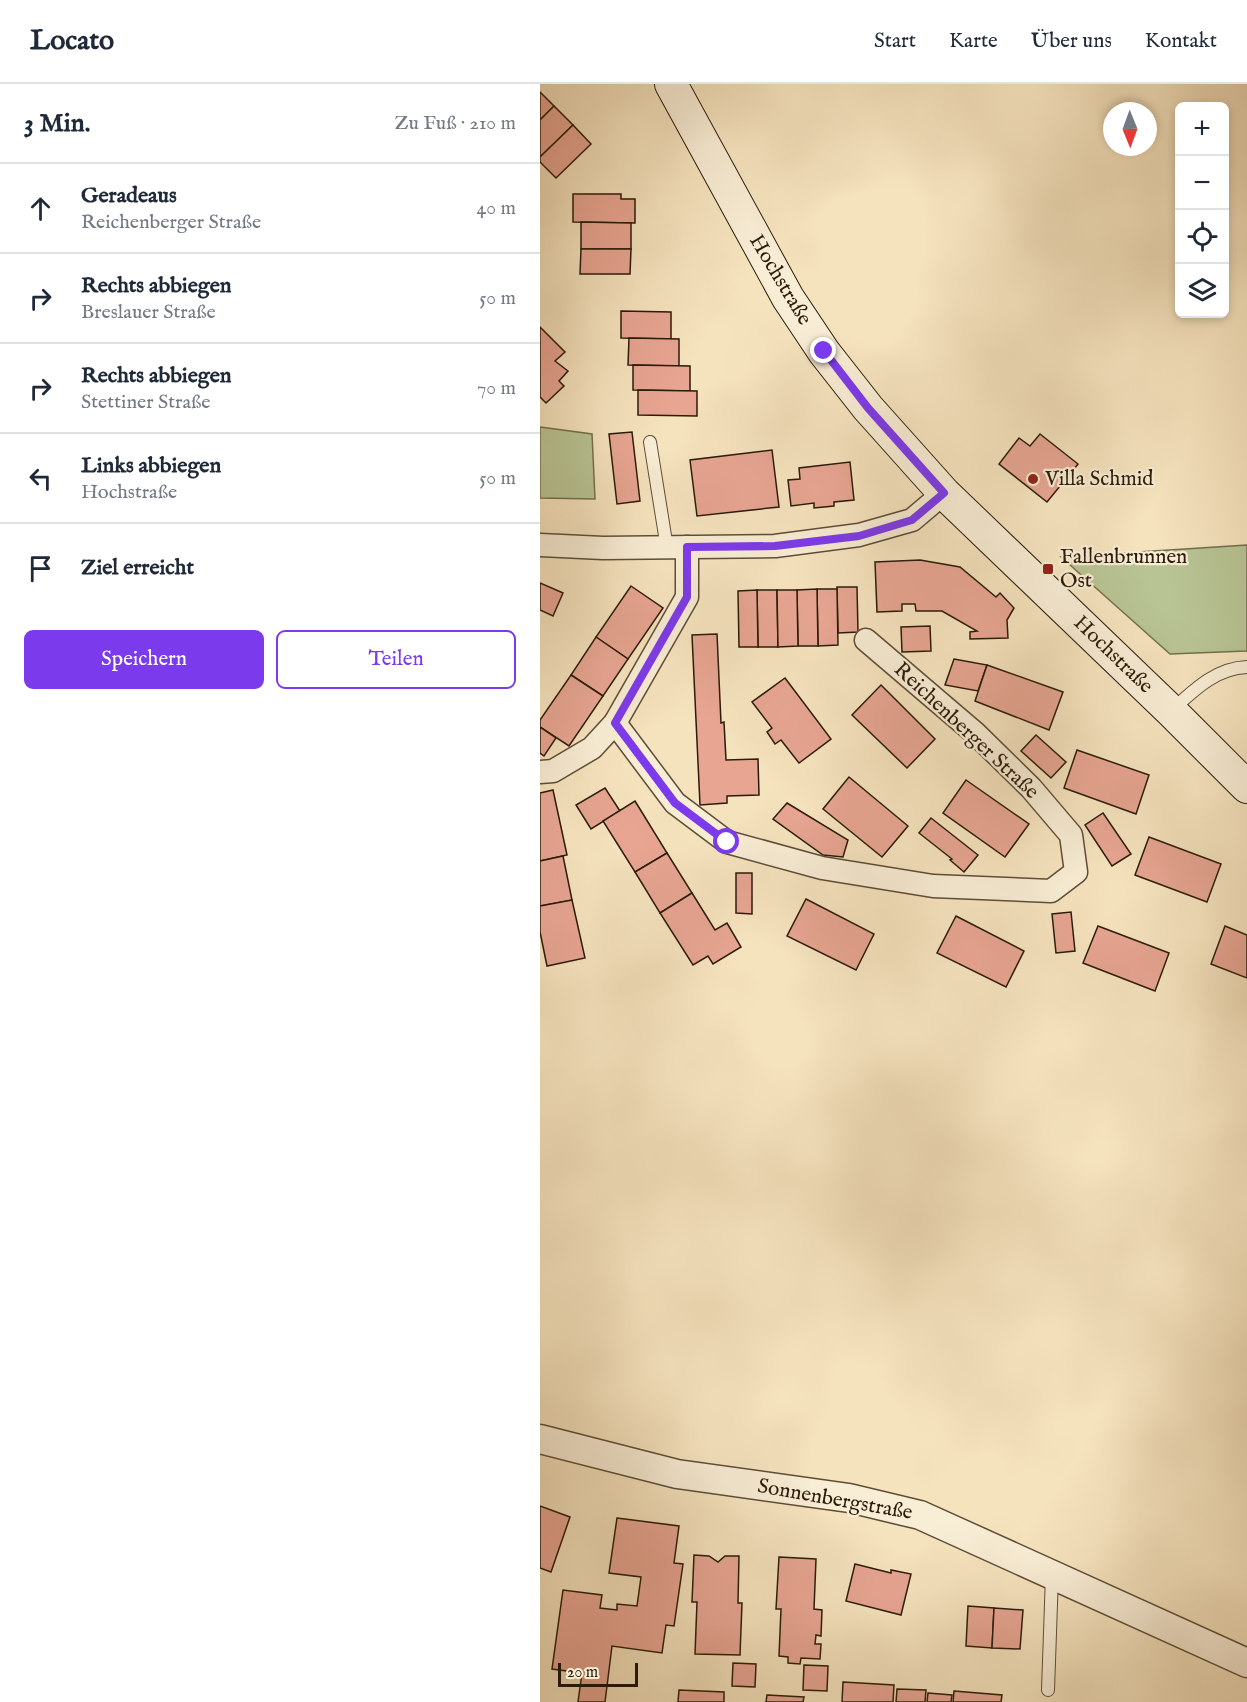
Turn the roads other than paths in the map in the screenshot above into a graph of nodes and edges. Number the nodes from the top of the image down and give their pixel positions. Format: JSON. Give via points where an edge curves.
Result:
{"nodes":[{"id":1,"x":671,"y":84,"type":"edge"},
{"id":2,"x":650,"y":442,"type":"dead end"},
{"id":3,"x":944,"y":493,"type":"junction"},
{"id":4,"x":540,"y":545,"type":"edge"},
{"id":5,"x":677,"y":548,"type":"junction"},
{"id":6,"x":866,"y":640,"type":"dead end"},
{"id":7,"x":1247,"y":668,"type":"edge"},
{"id":8,"x":1171,"y":711,"type":"junction"},
{"id":9,"x":615,"y":723,"type":"junction"},
{"id":10,"x":540,"y":772,"type":"edge"},
{"id":11,"x":1247,"y":787,"type":"edge"},
{"id":12,"x":540,"y":1439,"type":"edge"},
{"id":13,"x":1052,"y":1575,"type":"junction"},
{"id":14,"x":1247,"y":1663,"type":"edge"},
{"id":15,"x":1048,"y":1690,"type":"dead end"}],
"edges":[{"from":1,"to":3,"type":"main road","name":"Hochstraße","via":[[788,298],[868,408]]},
{"from":2,"to":5,"type":"lane"},
{"from":3,"to":5,"type":"street","via":[[912,520],[859,536],[775,546]]},
{"from":3,"to":8,"type":"main road","name":"Hochstraße"},
{"from":4,"to":5,"type":"street"},
{"from":5,"to":9,"type":"street","via":[[687,597]]},
{"from":6,"to":9,"type":"street","name":"Reichenberger Straße","via":[[1032,788],[1071,836],[1076,872],[1051,891],[933,886],[822,868],[727,842],[675,803]]},
{"from":7,"to":8,"type":"lane","via":[[1236,668],[1205,681]]},
{"from":8,"to":11,"type":"main road","name":"Hochstraße"},
{"from":9,"to":10,"type":"street","via":[[592,748],[553,771]]},
{"from":12,"to":13,"type":"street","name":"Sonnenbergstraße","via":[[676,1474],[849,1498],[920,1515]]},
{"from":13,"to":14,"type":"street","name":"Sonnenbergstraße"},
{"from":13,"to":15,"type":"lane"}]}
